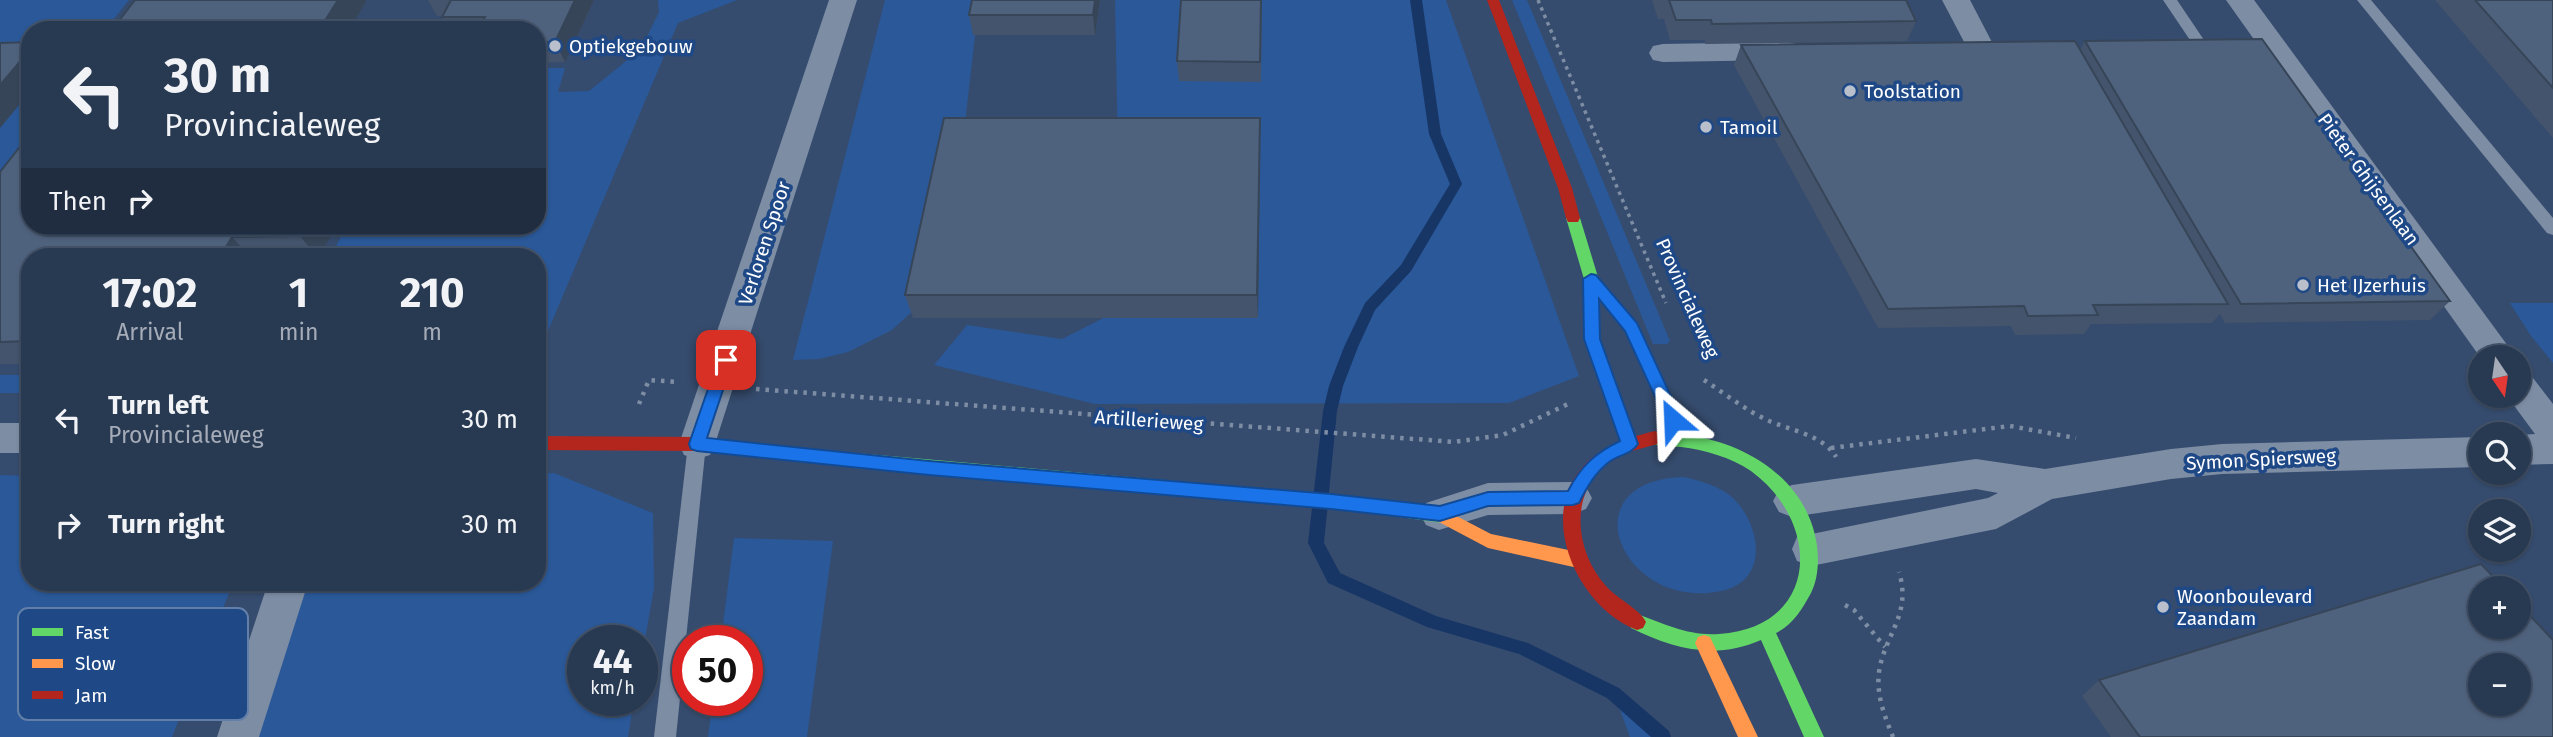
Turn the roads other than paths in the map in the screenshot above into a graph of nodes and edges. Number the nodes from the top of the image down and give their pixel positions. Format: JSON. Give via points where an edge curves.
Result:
{"nodes":[{"id":1,"x":843,"y":0,"type":"edge"},
{"id":2,"x":1493,"y":0,"type":"edge"},
{"id":3,"x":1956,"y":0,"type":"edge"},
{"id":4,"x":2170,"y":0,"type":"edge"},
{"id":5,"x":2240,"y":0,"type":"edge"},
{"id":6,"x":2364,"y":0,"type":"edge"},
{"id":7,"x":2270,"y":41,"type":"junction"},
{"id":8,"x":2207,"y":43,"type":"joint"},
{"id":9,"x":1981,"y":48,"type":"edge"},
{"id":10,"x":1815,"y":51,"type":"edge"},
{"id":11,"x":1663,"y":53,"type":"dead end"},
{"id":12,"x":2553,"y":229,"type":"edge"},
{"id":13,"x":1591,"y":279,"type":"junction"},
{"id":14,"x":2489,"y":345,"type":"edge"},
{"id":15,"x":2531,"y":401,"type":"edge"},
{"id":16,"x":2553,"y":431,"type":"edge"},
{"id":17,"x":0,"y":438,"type":"edge"},
{"id":18,"x":21,"y":438,"type":"edge"},
{"id":19,"x":1682,"y":439,"type":"junction"},
{"id":20,"x":546,"y":443,"type":"edge"},
{"id":21,"x":697,"y":444,"type":"junction"},
{"id":22,"x":1630,"y":444,"type":"junction"},
{"id":23,"x":2553,"y":449,"type":"edge"},
{"id":24,"x":2531,"y":450,"type":"edge"},
{"id":25,"x":2468,"y":452,"type":"edge"},
{"id":26,"x":2045,"y":485,"type":"junction"},
{"id":27,"x":1573,"y":498,"type":"junction"},
{"id":28,"x":1792,"y":501,"type":"junction"},
{"id":29,"x":1440,"y":514,"type":"junction"},
{"id":30,"x":1811,"y":549,"type":"junction"},
{"id":31,"x":1578,"y":560,"type":"junction"},
{"id":32,"x":285,"y":591,"type":"edge"},
{"id":33,"x":1766,"y":631,"type":"junction"},
{"id":34,"x":1704,"y":643,"type":"junction"},
{"id":35,"x":248,"y":706,"type":"edge"},
{"id":36,"x":244,"y":720,"type":"edge"},
{"id":37,"x":238,"y":737,"type":"edge"},
{"id":38,"x":665,"y":737,"type":"edge"},
{"id":39,"x":1748,"y":737,"type":"edge"},
{"id":40,"x":1814,"y":737,"type":"edge"}],
"edges":[{"from":1,"to":21,"type":"street","name":"Verloren Spoor"},
{"from":2,"to":13,"type":"main road","via":[[1565,188]]},
{"from":3,"to":9,"type":"street"},
{"from":4,"to":8,"type":"lane"},
{"from":5,"to":7,"type":"street","name":"Pieter Ghijsenlaan"},
{"from":6,"to":12,"type":"lane"},
{"from":7,"to":8,"type":"street"},
{"from":7,"to":14,"type":"street","name":"Pieter Ghijsenlaan"},
{"from":10,"to":11,"type":"street"},
{"from":13,"to":19,"type":"main road","via":[[1632,327]]},
{"from":13,"to":22,"type":"main road","via":[[1592,339]]},
{"from":15,"to":16,"type":"street"},
{"from":17,"to":18,"type":"street"},
{"from":19,"to":22,"type":"main road"},
{"from":19,"to":28,"type":"main road","via":[[1714,445],[1744,458],[1771,477]]},
{"from":20,"to":21,"type":"main road"},
{"from":21,"to":29,"type":"main road"},
{"from":21,"to":38,"type":"lane","name":"Verloren Spoor"},
{"from":22,"to":27,"type":"main road","via":[[1604,456],[1585,475]]},
{"from":23,"to":24,"type":"street"},
{"from":25,"to":26,"type":"street","name":"Symon Spiersweg","via":[[2222,459]]},
{"from":26,"to":28,"type":"street","name":"Symon Spiersweg","via":[[1976,474]]},
{"from":26,"to":30,"type":"street","name":"Symon Spiersweg","via":[[1996,513]]},
{"from":27,"to":29,"type":"street","via":[[1488,499]]},
{"from":27,"to":31,"type":"main road","via":[[1569,528]]},
{"from":28,"to":30,"type":"main road"},
{"from":29,"to":31,"type":"main road","via":[[1488,541]]},
{"from":30,"to":33,"type":"main road","via":[[1811,574],[1803,597],[1794,611]]},
{"from":31,"to":34,"type":"main road","via":[[1593,585],[1623,614],[1672,637]]},
{"from":32,"to":35,"type":"street"},
{"from":33,"to":34,"type":"main road","via":[[1737,641]]},
{"from":33,"to":40,"type":"main road"},
{"from":34,"to":39,"type":"main road"},
{"from":36,"to":37,"type":"street"}]}
